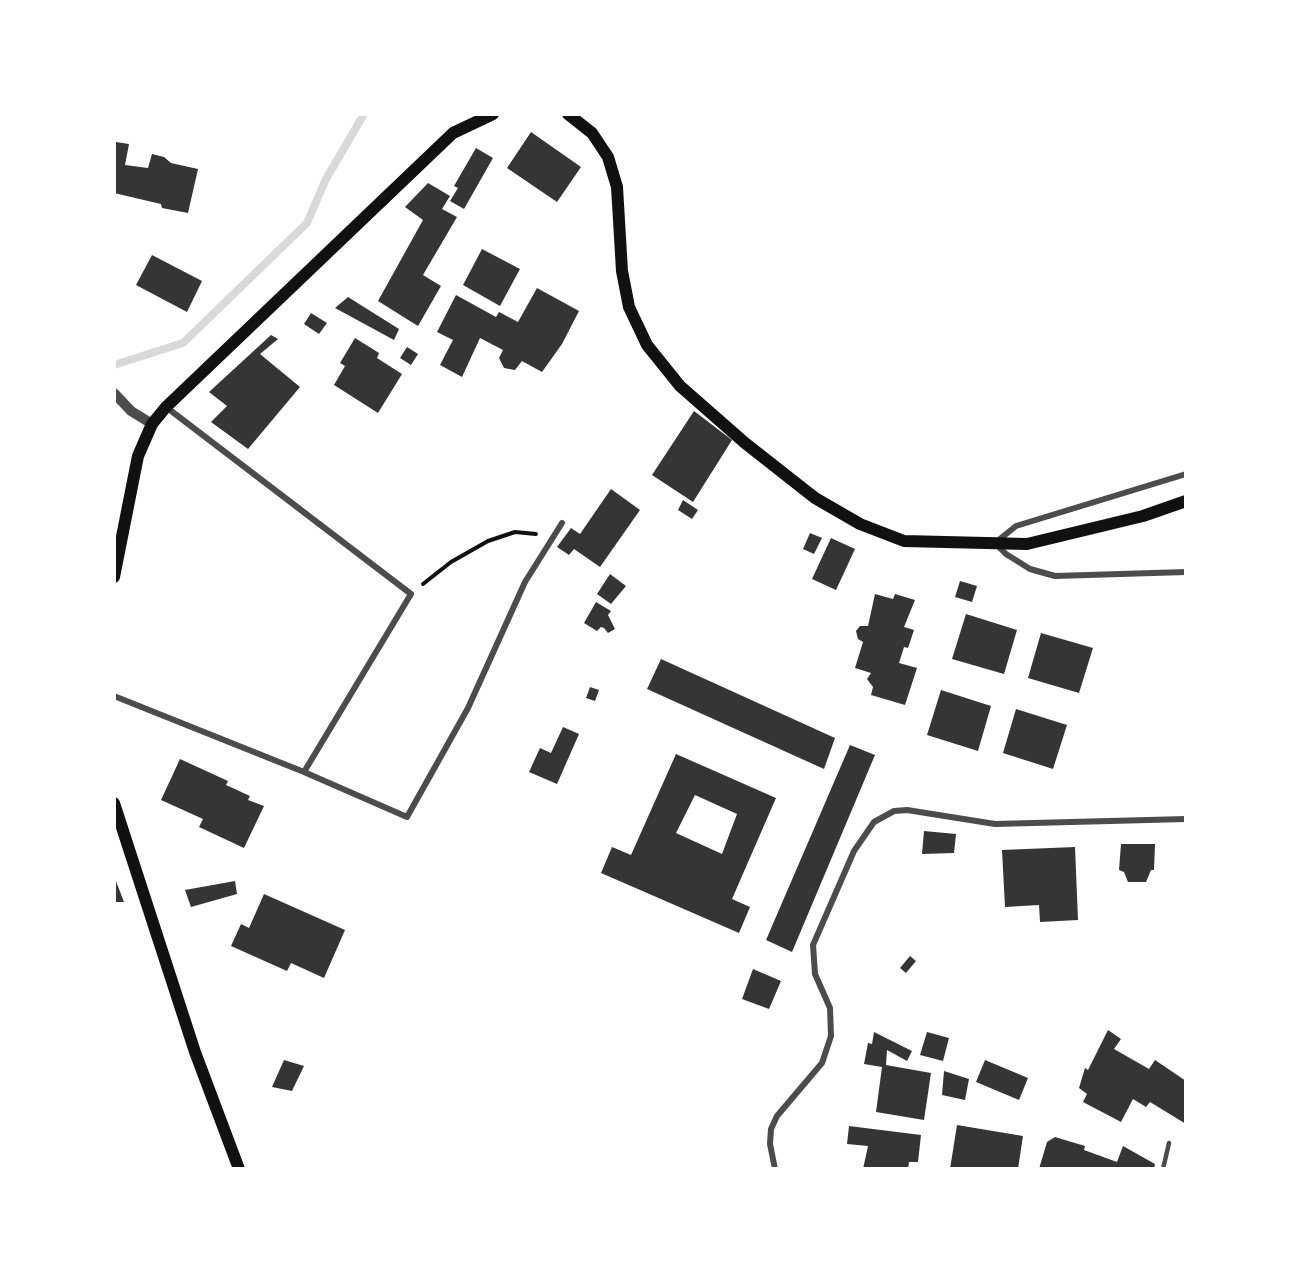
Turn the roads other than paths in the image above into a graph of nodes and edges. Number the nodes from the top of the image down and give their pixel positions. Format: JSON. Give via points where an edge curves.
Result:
{"nodes":[{"id":1,"x":493,"y":114,"type":"edge"},
{"id":2,"x":568,"y":114,"type":"edge"},
{"id":3,"x":114,"y":393,"type":"edge"},
{"id":4,"x":166,"y":407,"type":"junction"},
{"id":5,"x":152,"y":424,"type":"junction"},
{"id":6,"x":1186,"y":474,"type":"edge"},
{"id":7,"x":1186,"y":501,"type":"edge"},
{"id":8,"x":1186,"y":507,"type":"edge"},
{"id":9,"x":1168,"y":508,"type":"junction"},
{"id":10,"x":562,"y":523,"type":"dead end"},
{"id":11,"x":995,"y":543,"type":"junction"},
{"id":12,"x":1186,"y":572,"type":"edge"},
{"id":13,"x":114,"y":577,"type":"edge"},
{"id":14,"x":114,"y":696,"type":"edge"},
{"id":15,"x":304,"y":772,"type":"junction"},
{"id":16,"x":114,"y":803,"type":"edge"},
{"id":17,"x":1186,"y":819,"type":"edge"},
{"id":18,"x":1169,"y":1143,"type":"dead end"},
{"id":19,"x":239,"y":1169,"type":"edge"},
{"id":20,"x":775,"y":1169,"type":"edge"},
{"id":21,"x":1163,"y":1169,"type":"edge"}],
"edges":[{"from":1,"to":4,"type":"main road","via":[[453,133]]},
{"from":2,"to":11,"type":"main road","via":[[592,133],[608,157],[617,187],[622,271],[629,307],[647,345],[680,386],[815,498],[860,524],[904,541]]},
{"from":3,"to":5,"type":"street","via":[[131,411]]},
{"from":4,"to":5,"type":"main road"},
{"from":4,"to":15,"type":"street","via":[[411,594]]},
{"from":5,"to":13,"type":"main road","via":[[138,456]]},
{"from":6,"to":11,"type":"street","via":[[1016,526]]},
{"from":7,"to":9,"type":"main road"},
{"from":8,"to":9,"type":"main road"},
{"from":9,"to":11,"type":"main road","via":[[1027,544]]},
{"from":10,"to":15,"type":"street","via":[[525,582],[468,708],[407,817]]},
{"from":11,"to":12,"type":"street","via":[[1030,569],[1055,576]]},
{"from":14,"to":15,"type":"street"},
{"from":16,"to":19,"type":"main road","via":[[195,1052]]},
{"from":17,"to":20,"type":"street","via":[[995,824],[907,810],[894,811],[874,822],[854,851],[813,945],[815,974],[830,1008],[831,1036],[822,1063],[777,1116],[771,1129]]},
{"from":18,"to":21,"type":"lane"}]}
